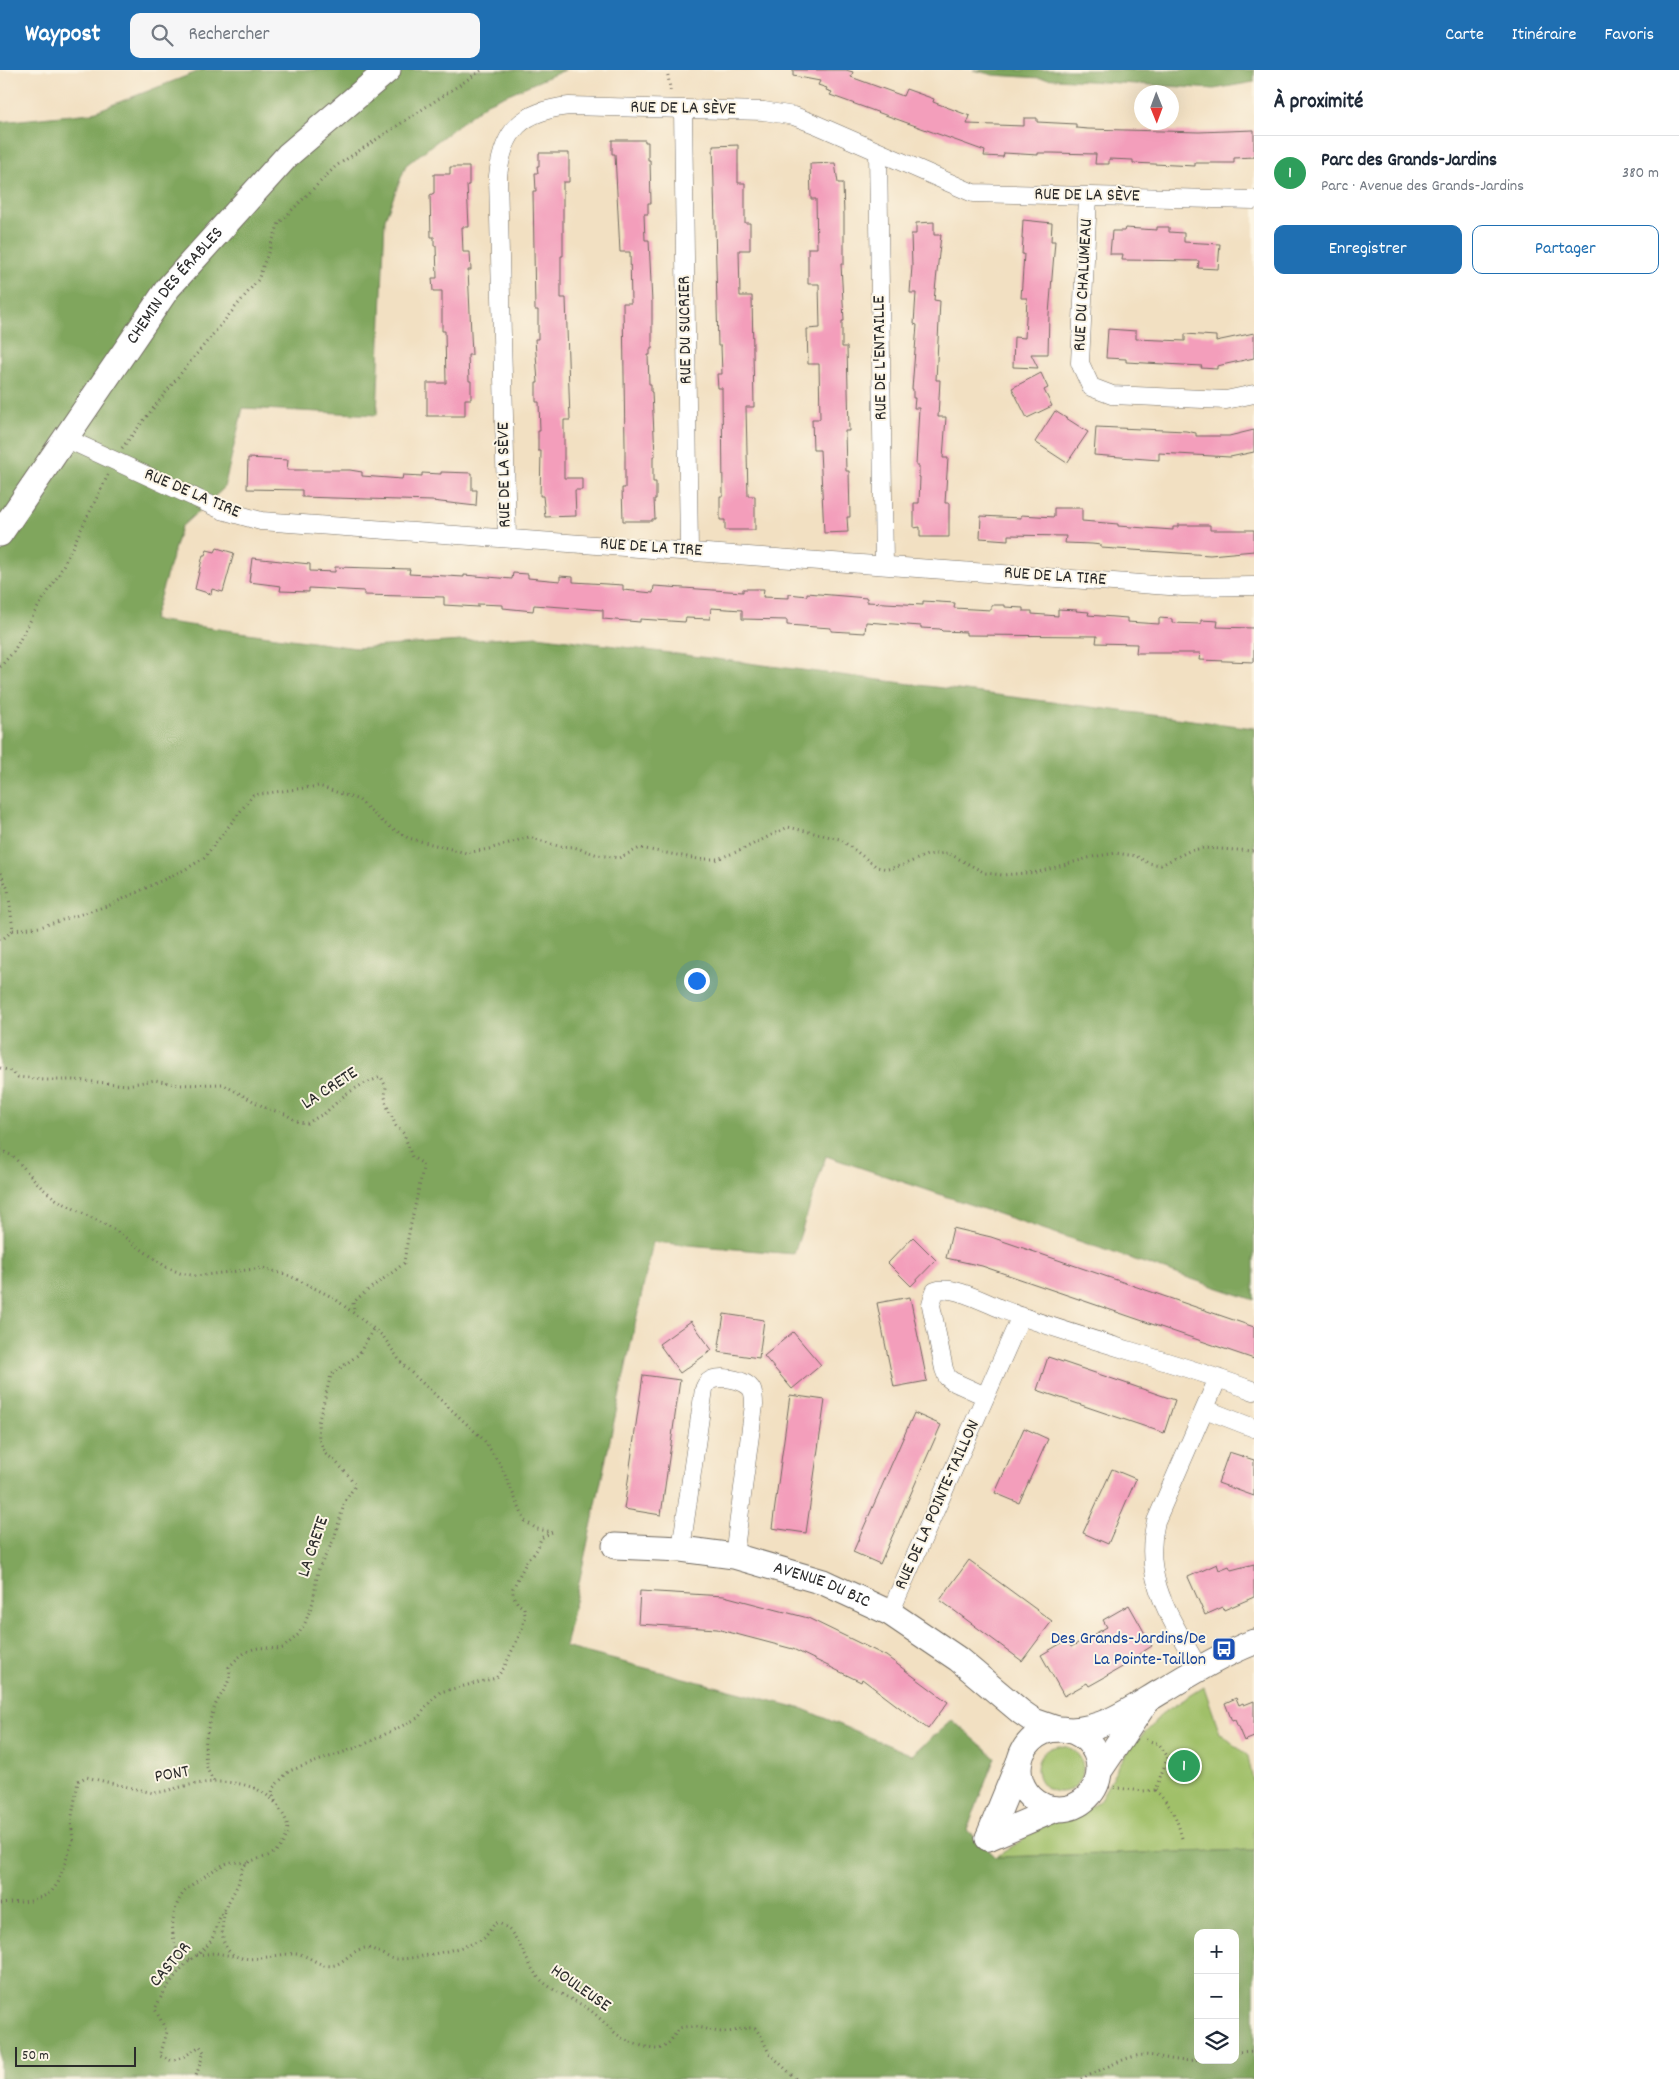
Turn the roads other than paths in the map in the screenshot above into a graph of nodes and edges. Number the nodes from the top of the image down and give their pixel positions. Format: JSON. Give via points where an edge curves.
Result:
{"nodes":[{"id":1,"x":388,"y":70,"type":"edge"},
{"id":2,"x":678,"y":110,"type":"junction"},
{"id":3,"x":878,"y":152,"type":"junction"},
{"id":4,"x":1088,"y":196,"type":"junction"},
{"id":5,"x":1254,"y":200,"type":"edge"},
{"id":6,"x":1254,"y":394,"type":"edge"},
{"id":7,"x":65,"y":438,"type":"junction"},
{"id":8,"x":0,"y":534,"type":"edge"},
{"id":9,"x":507,"y":537,"type":"junction"},
{"id":10,"x":689,"y":551,"type":"junction"},
{"id":11,"x":884,"y":565,"type":"junction"},
{"id":12,"x":1254,"y":586,"type":"edge"},
{"id":13,"x":1021,"y":1316,"type":"junction"},
{"id":14,"x":1218,"y":1378,"type":"junction"},
{"id":15,"x":1254,"y":1391,"type":"edge"},
{"id":16,"x":985,"y":1396,"type":"junction"},
{"id":17,"x":1205,"y":1409,"type":"junction"},
{"id":18,"x":1254,"y":1428,"type":"edge"},
{"id":19,"x":616,"y":1546,"type":"dead end"},
{"id":20,"x":681,"y":1549,"type":"junction"},
{"id":21,"x":734,"y":1556,"type":"junction"},
{"id":22,"x":890,"y":1613,"type":"junction"},
{"id":23,"x":1254,"y":1642,"type":"edge"},
{"id":24,"x":1199,"y":1669,"type":"junction"},
{"id":25,"x":1000,"y":1696,"type":"junction"},
{"id":26,"x":1148,"y":1699,"type":"junction"},
{"id":27,"x":1064,"y":1729,"type":"junction"},
{"id":28,"x":1022,"y":1756,"type":"junction"},
{"id":29,"x":1098,"y":1776,"type":"junction"},
{"id":30,"x":1056,"y":1809,"type":"junction"}],
"edges":[{"from":1,"to":7,"type":"street","name":"CHEMIN DES ÉRABLES","via":[[288,155],[168,288]]},
{"from":2,"to":3,"type":"street","name":"RUE DE LA SÈVE","via":[[779,113],[814,124]]},
{"from":2,"to":9,"type":"street","name":"RUE DE LA SÈVE","via":[[550,108],[521,121],[505,143],[498,176]]},
{"from":2,"to":10,"type":"street","name":"RUE DU SUCRIER"},
{"from":3,"to":4,"type":"street","name":"RUE DE LA SÈVE","via":[[973,193]]},
{"from":3,"to":11,"type":"street","name":"RUE DE L'ENTAILLE"},
{"from":4,"to":5,"type":"street","name":"RUE DE LA SÈVE"},
{"from":4,"to":6,"type":"street","name":"RUE DU CHALUMEAU","via":[[1080,363],[1091,387],[1112,395],[1226,400]]},
{"from":7,"to":8,"type":"street","name":"CHEMIN DES ÉRABLES"},
{"from":7,"to":9,"type":"street","name":"RUE DE LA TIRE","via":[[222,510],[261,521]]},
{"from":9,"to":10,"type":"street","name":"RUE DE LA TIRE"},
{"from":10,"to":11,"type":"street","name":"RUE DE LA TIRE"},
{"from":11,"to":12,"type":"street","name":"RUE DE LA TIRE","via":[[1183,587]]},
{"from":13,"to":14,"type":"street"},
{"from":13,"to":16,"type":"street","name":"RUE DE LA POINTE-TAILLON"},
{"from":13,"to":16,"type":"street","via":[[946,1289],[935,1291],[932,1297],[947,1377]]},
{"from":14,"to":15,"type":"street"},
{"from":14,"to":17,"type":"street"},
{"from":16,"to":22,"type":"street","name":"RUE DE LA POINTE-TAILLON"},
{"from":17,"to":18,"type":"street"},
{"from":17,"to":24,"type":"street","via":[[1156,1521],[1151,1556],[1157,1588]]},
{"from":19,"to":20,"type":"street","name":"AVENUE DU BIC"},
{"from":20,"to":21,"type":"street","name":"AVENUE DU BIC"},
{"from":20,"to":21,"type":"street","via":[[704,1389],[713,1379],[741,1382],[751,1389],[754,1406]]},
{"from":21,"to":22,"type":"street","name":"AVENUE DU BIC","via":[[823,1582]]},
{"from":22,"to":25,"type":"street","name":"AVENUE DU BIC","via":[[958,1659]]},
{"from":23,"to":24,"type":"street"},
{"from":24,"to":26,"type":"street"},
{"from":25,"to":27,"type":"street","name":"AVENUE DU BIC","via":[[1034,1721]]},
{"from":25,"to":28,"type":"street","name":"AVENUE DU BIC","via":[[1011,1715]]},
{"from":26,"to":27,"type":"street","via":[[1092,1728]]},
{"from":26,"to":29,"type":"street"},
{"from":27,"to":28,"type":"street","via":[[1044,1732],[1032,1738]]},
{"from":27,"to":29,"type":"street","via":[[1083,1736],[1092,1745],[1098,1757]]},
{"from":28,"to":30,"type":"street","via":[[1019,1775],[1028,1794],[1043,1806]]},
{"from":28,"to":30,"type":"street","via":[[988,1838]]},
{"from":29,"to":30,"type":"street","via":[[1091,1794],[1081,1803]]}]}
